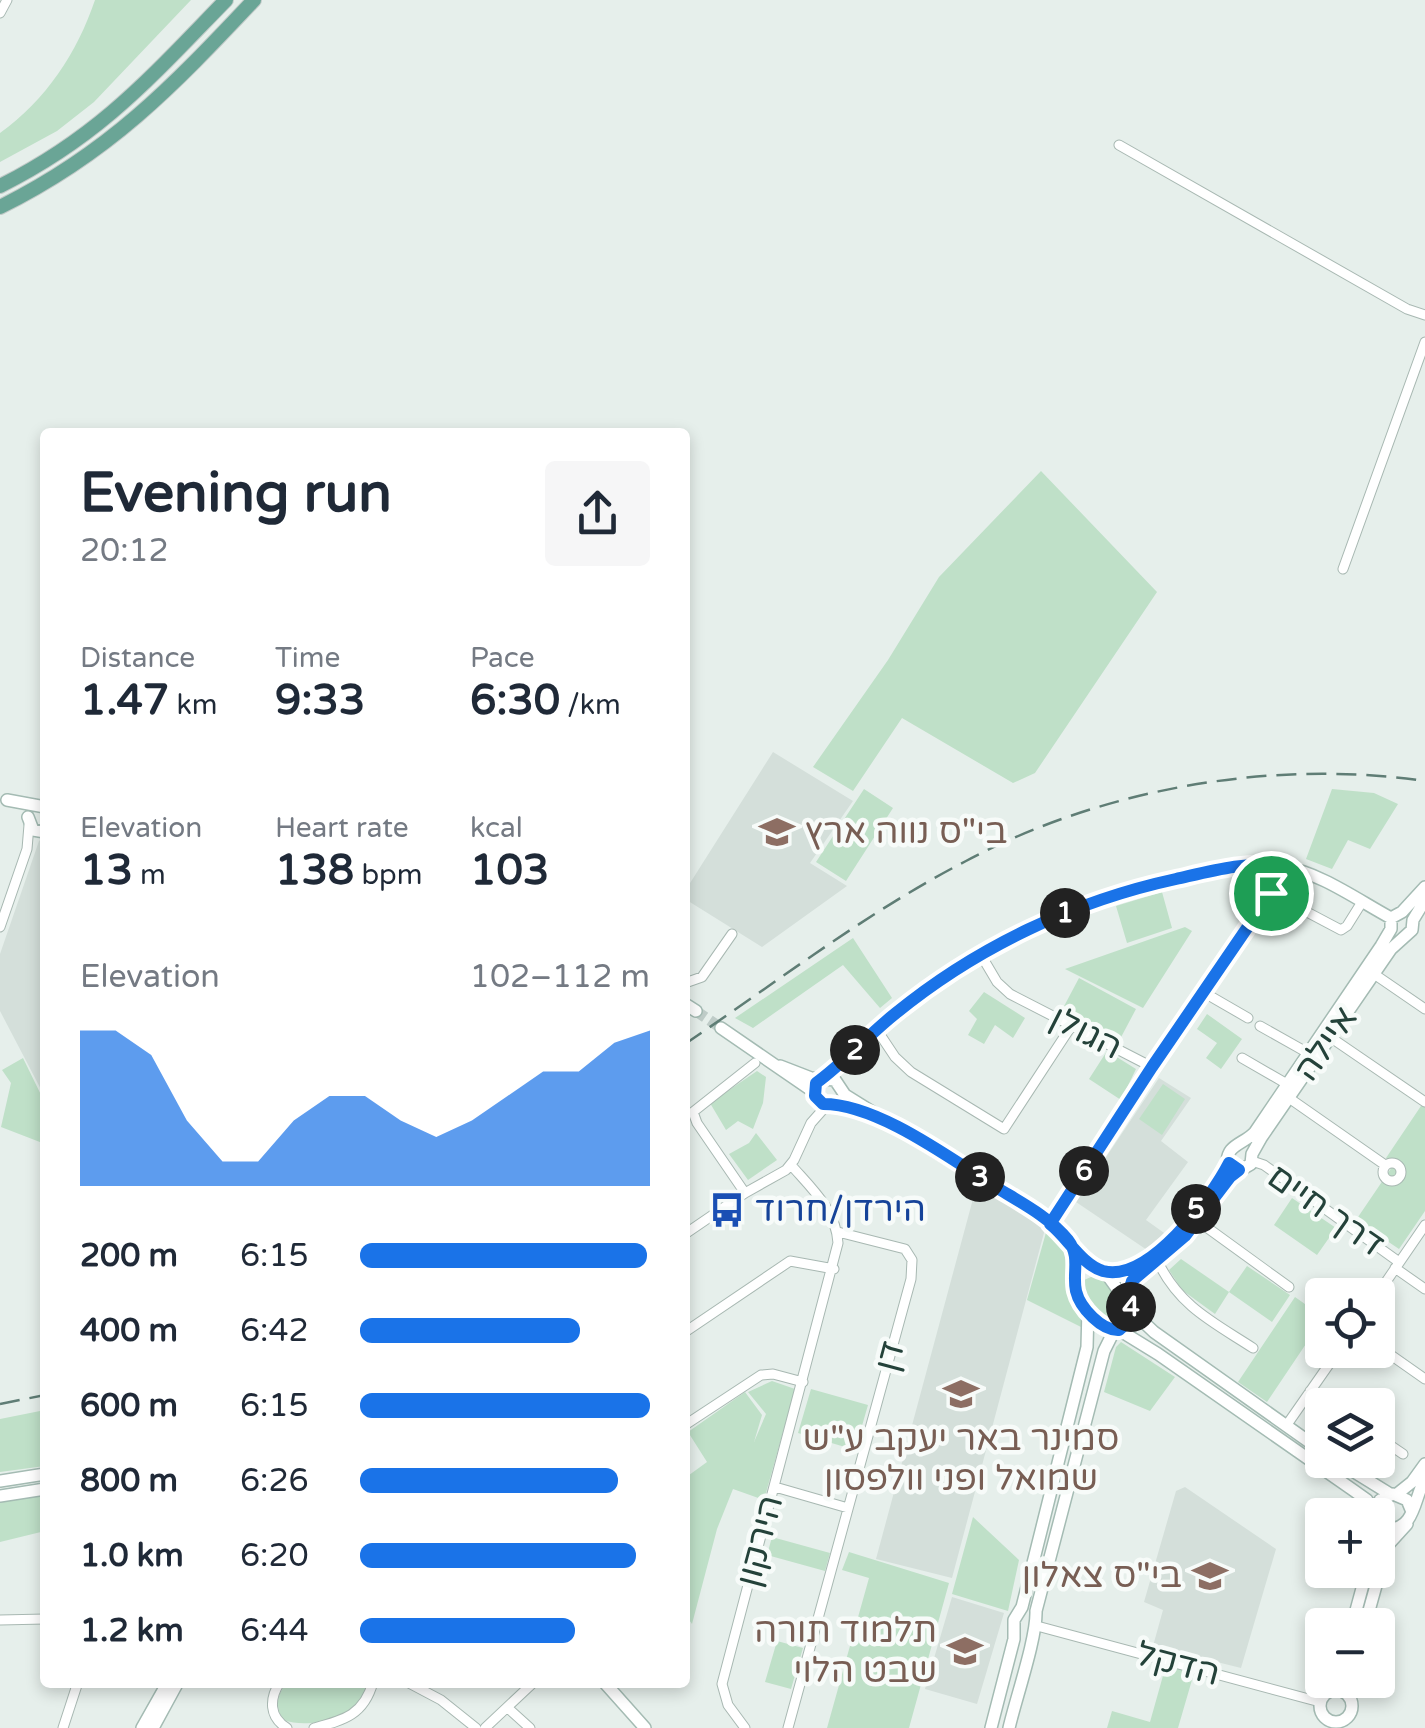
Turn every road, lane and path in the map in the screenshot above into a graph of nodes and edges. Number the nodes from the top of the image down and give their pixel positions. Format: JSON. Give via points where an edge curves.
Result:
{"nodes":[{"id":1,"x":7,"y":0,"type":"edge"},
{"id":2,"x":254,"y":0,"type":"edge"},
{"id":3,"x":223,"y":2,"type":"edge"},
{"id":4,"x":0,"y":13,"type":"edge"},
{"id":5,"x":1118,"y":145,"type":"dead end"},
{"id":6,"x":0,"y":186,"type":"edge"},
{"id":7,"x":0,"y":207,"type":"edge"},
{"id":8,"x":1425,"y":315,"type":"edge"},
{"id":9,"x":1425,"y":342,"type":"edge"},
{"id":10,"x":1343,"y":569,"type":"dead end"},
{"id":11,"x":3,"y":798,"type":"edge"},
{"id":12,"x":37,"y":820,"type":"edge"},
{"id":13,"x":1282,"y":866,"type":"junction"},
{"id":14,"x":1425,"y":887,"type":"edge"},
{"id":15,"x":1271,"y":893,"type":"junction"},
{"id":16,"x":1362,"y":902,"type":"junction"},
{"id":17,"x":1420,"y":912,"type":"edge"},
{"id":18,"x":1394,"y":919,"type":"junction"},
{"id":19,"x":0,"y":927,"type":"edge"},
{"id":20,"x":732,"y":934,"type":"dead end"},
{"id":21,"x":1403,"y":936,"type":"junction"},
{"id":22,"x":982,"y":956,"type":"junction"},
{"id":23,"x":1374,"y":974,"type":"junction"},
{"id":24,"x":690,"y":981,"type":"edge"},
{"id":25,"x":1203,"y":992,"type":"junction"},
{"id":26,"x":1425,"y":1009,"type":"edge"},
{"id":27,"x":1248,"y":1018,"type":"dead end"},
{"id":28,"x":1072,"y":1025,"type":"junction"},
{"id":29,"x":1260,"y":1026,"type":"dead end"},
{"id":30,"x":722,"y":1028,"type":"tunnel mouth"},
{"id":31,"x":877,"y":1030,"type":"junction"},
{"id":32,"x":1330,"y":1037,"type":"junction"},
{"id":33,"x":852,"y":1053,"type":"junction"},
{"id":34,"x":1308,"y":1053,"type":"junction"},
{"id":35,"x":1242,"y":1058,"type":"dead end"},
{"id":36,"x":754,"y":1063,"type":"dead end"},
{"id":37,"x":1152,"y":1067,"type":"junction"},
{"id":38,"x":1288,"y":1084,"type":"junction"},
{"id":39,"x":818,"y":1086,"type":"junction"},
{"id":40,"x":840,"y":1089,"type":"junction"},
{"id":41,"x":1289,"y":1098,"type":"junction"},
{"id":42,"x":1425,"y":1102,"type":"edge"},
{"id":43,"x":830,"y":1104,"type":"junction"},
{"id":44,"x":811,"y":1123,"type":"junction"},
{"id":45,"x":910,"y":1132,"type":"junction"},
{"id":46,"x":1240,"y":1146,"type":"junction"},
{"id":47,"x":1252,"y":1158,"type":"junction"},
{"id":48,"x":791,"y":1165,"type":"junction"},
{"id":49,"x":1234,"y":1166,"type":"junction"},
{"id":50,"x":1386,"y":1166,"type":"dead end"},
{"id":51,"x":745,"y":1193,"type":"junction"},
{"id":52,"x":1198,"y":1221,"type":"junction"},
{"id":53,"x":1050,"y":1224,"type":"junction"},
{"id":54,"x":1425,"y":1225,"type":"edge"},
{"id":55,"x":690,"y":1231,"type":"edge"},
{"id":56,"x":838,"y":1232,"type":"junction"},
{"id":57,"x":1067,"y":1238,"type":"junction"},
{"id":58,"x":1158,"y":1262,"type":"junction"},
{"id":59,"x":1397,"y":1265,"type":"junction"},
{"id":60,"x":834,"y":1269,"type":"junction"},
{"id":61,"x":1100,"y":1270,"type":"junction"},
{"id":62,"x":1388,"y":1278,"type":"edge"},
{"id":63,"x":1076,"y":1282,"type":"junction"},
{"id":64,"x":1289,"y":1287,"type":"dead end"},
{"id":65,"x":1425,"y":1289,"type":"edge"},
{"id":66,"x":1129,"y":1304,"type":"junction"},
{"id":67,"x":1088,"y":1310,"type":"junction"},
{"id":68,"x":690,"y":1329,"type":"edge"},
{"id":69,"x":1116,"y":1330,"type":"junction"},
{"id":70,"x":1253,"y":1348,"type":"dead end"},
{"id":71,"x":1395,"y":1358,"type":"edge"},
{"id":72,"x":1425,"y":1380,"type":"edge"},
{"id":73,"x":803,"y":1382,"type":"junction"},
{"id":74,"x":1305,"y":1398,"type":"edge"},
{"id":75,"x":690,"y":1422,"type":"edge"},
{"id":76,"x":1286,"y":1426,"type":"junction"},
{"id":77,"x":1305,"y":1440,"type":"edge"},
{"id":78,"x":1395,"y":1449,"type":"edge"},
{"id":79,"x":1402,"y":1454,"type":"dead end"},
{"id":80,"x":1425,"y":1464,"type":"edge"},
{"id":81,"x":40,"y":1475,"type":"edge"},
{"id":82,"x":1360,"y":1478,"type":"edge"},
{"id":83,"x":1425,"y":1479,"type":"edge"},
{"id":84,"x":0,"y":1481,"type":"edge"},
{"id":85,"x":774,"y":1487,"type":"junction"},
{"id":86,"x":40,"y":1490,"type":"edge"},
{"id":87,"x":1393,"y":1494,"type":"junction"},
{"id":88,"x":0,"y":1496,"type":"edge"},
{"id":89,"x":1364,"y":1498,"type":"edge"},
{"id":90,"x":1384,"y":1498,"type":"edge"},
{"id":91,"x":848,"y":1508,"type":"junction"},
{"id":92,"x":1409,"y":1520,"type":"junction"},
{"id":93,"x":1395,"y":1529,"type":"edge"},
{"id":94,"x":1369,"y":1608,"type":"edge"},
{"id":95,"x":1019,"y":1614,"type":"junction"},
{"id":96,"x":40,"y":1619,"type":"edge"},
{"id":97,"x":0,"y":1620,"type":"edge"},
{"id":98,"x":1035,"y":1626,"type":"junction"},
{"id":99,"x":1016,"y":1632,"type":"junction"},
{"id":100,"x":76,"y":1688,"type":"edge"},
{"id":101,"x":165,"y":1688,"type":"edge"},
{"id":102,"x":175,"y":1688,"type":"edge"},
{"id":103,"x":276,"y":1688,"type":"edge"},
{"id":104,"x":370,"y":1688,"type":"edge"},
{"id":105,"x":418,"y":1688,"type":"edge"},
{"id":106,"x":528,"y":1688,"type":"edge"},
{"id":107,"x":609,"y":1688,"type":"edge"},
{"id":108,"x":1323,"y":1698,"type":"edge"},
{"id":109,"x":1349,"y":1698,"type":"edge"},
{"id":110,"x":1320,"y":1702,"type":"junction"},
{"id":111,"x":509,"y":1709,"type":"junction"},
{"id":112,"x":1322,"y":1722,"type":"edge"},
{"id":113,"x":1342,"y":1724,"type":"edge"},
{"id":114,"x":62,"y":1728,"type":"edge"},
{"id":115,"x":142,"y":1728,"type":"edge"},
{"id":116,"x":152,"y":1728,"type":"edge"},
{"id":117,"x":286,"y":1728,"type":"edge"},
{"id":118,"x":314,"y":1728,"type":"edge"},
{"id":119,"x":476,"y":1728,"type":"edge"},
{"id":120,"x":485,"y":1728,"type":"edge"},
{"id":121,"x":530,"y":1728,"type":"edge"},
{"id":122,"x":645,"y":1728,"type":"edge"},
{"id":123,"x":745,"y":1728,"type":"edge"},
{"id":124,"x":788,"y":1728,"type":"edge"},
{"id":125,"x":991,"y":1728,"type":"edge"},
{"id":126,"x":1008,"y":1728,"type":"edge"}],
"edges":[{"from":1,"to":4,"type":"street"},
{"from":2,"to":7,"type":"main road","via":[[120,134]]},
{"from":3,"to":6,"type":"main road","via":[[108,119]]},
{"from":5,"to":8,"type":"street"},
{"from":9,"to":10,"type":"street"},
{"from":11,"to":12,"type":"street"},
{"from":12,"to":19,"type":"street"},
{"from":13,"to":15,"type":"street","name":"הגולן"},
{"from":13,"to":16,"type":"street"},
{"from":13,"to":22,"type":"street","via":[[1225,868],[1130,889],[1054,917]]},
{"from":14,"to":18,"type":"street","name":"איילה"},
{"from":15,"to":16,"type":"street","via":[[1341,930]]},
{"from":15,"to":25,"type":"street","name":"הגולן"},
{"from":16,"to":18,"type":"street"},
{"from":17,"to":18,"type":"street"},
{"from":17,"to":21,"type":"street","name":"איילה"},
{"from":18,"to":21,"type":"street"},
{"from":18,"to":34,"type":"street","name":"איילה"},
{"from":20,"to":24,"type":"street","via":[[702,977]]},
{"from":21,"to":23,"type":"street","name":"איילה"},
{"from":22,"to":28,"type":"street","name":"הגולן","via":[[1010,994]]},
{"from":22,"to":31,"type":"street"},
{"from":23,"to":26,"type":"street"},
{"from":23,"to":32,"type":"street","name":"איילה"},
{"from":25,"to":27,"type":"street"},
{"from":25,"to":37,"type":"street","name":"הגולן"},
{"from":28,"to":31,"type":"street","via":[[1004,1129],[910,1072]]},
{"from":28,"to":37,"type":"street","name":"הגולן"},
{"from":29,"to":34,"type":"street"},
{"from":30,"to":39,"type":"street"},
{"from":31,"to":33,"type":"street"},
{"from":32,"to":41,"type":"street","name":"איילה"},
{"from":32,"to":42,"type":"street"},
{"from":33,"to":39,"type":"street"},
{"from":33,"to":40,"type":"street"},
{"from":34,"to":38,"type":"street","name":"איילה"},
{"from":35,"to":38,"type":"street"},
{"from":36,"to":51,"type":"street","via":[[693,1112]]},
{"from":37,"to":53,"type":"street"},
{"from":38,"to":46,"type":"street","name":"איילה"},
{"from":39,"to":40,"type":"street","via":[[832,1078]]},
{"from":39,"to":43,"type":"street"},
{"from":39,"to":44,"type":"street"},
{"from":40,"to":43,"type":"street"},
{"from":40,"to":45,"type":"street"},
{"from":41,"to":47,"type":"street","name":"איילה"},
{"from":41,"to":50,"type":"street"},
{"from":43,"to":44,"type":"street"},
{"from":43,"to":45,"type":"street"},
{"from":44,"to":48,"type":"street"},
{"from":45,"to":53,"type":"street"},
{"from":46,"to":47,"type":"street"},
{"from":46,"to":49,"type":"street","name":"איילה","via":[[1229,1152]]},
{"from":47,"to":49,"type":"street","via":[[1246,1169]]},
{"from":47,"to":59,"type":"street","name":"דרך חיים"},
{"from":48,"to":51,"type":"street"},
{"from":48,"to":56,"type":"street","via":[[821,1198]]},
{"from":49,"to":52,"type":"street"},
{"from":49,"to":61,"type":"street","via":[[1154,1256],[1124,1270]]},
{"from":51,"to":55,"type":"street"},
{"from":52,"to":58,"type":"street"},
{"from":52,"to":64,"type":"street"},
{"from":53,"to":57,"type":"street"},
{"from":54,"to":59,"type":"street"},
{"from":56,"to":60,"type":"street","name":"הירקון"},
{"from":56,"to":91,"type":"street","name":"דן","via":[[898,1246],[912,1260]]},
{"from":57,"to":61,"type":"street"},
{"from":57,"to":63,"type":"street","via":[[1078,1264]]},
{"from":58,"to":66,"type":"street","via":[[1132,1281]]},
{"from":58,"to":70,"type":"street","via":[[1186,1304]]},
{"from":59,"to":62,"type":"street"},
{"from":59,"to":65,"type":"street","name":"דרך חיים"},
{"from":60,"to":68,"type":"street","via":[[790,1260]]},
{"from":60,"to":73,"type":"street","name":"הירקון"},
{"from":61,"to":63,"type":"street","via":[[1084,1271]]},
{"from":61,"to":66,"type":"street"},
{"from":63,"to":67,"type":"street"},
{"from":66,"to":69,"type":"street","via":[[1129,1321]]},
{"from":66,"to":76,"type":"street","via":[[1167,1342]]},
{"from":67,"to":69,"type":"street"},
{"from":67,"to":95,"type":"street","via":[[1087,1347]]},
{"from":69,"to":89,"type":"street"},
{"from":69,"to":98,"type":"street","via":[[1104,1351]]},
{"from":71,"to":72,"type":"street"},
{"from":73,"to":75,"type":"street","via":[[761,1375]]},
{"from":73,"to":85,"type":"street","name":"הירקון"},
{"from":74,"to":76,"type":"street"},
{"from":76,"to":77,"type":"street"},
{"from":78,"to":79,"type":"street"},
{"from":80,"to":87,"type":"street"},
{"from":81,"to":84,"type":"street"},
{"from":82,"to":87,"type":"street"},
{"from":83,"to":92,"type":"street"},
{"from":85,"to":91,"type":"street"},
{"from":85,"to":123,"type":"street","name":"הירקון","via":[[722,1684]]},
{"from":86,"to":88,"type":"street"},
{"from":87,"to":90,"type":"street"},
{"from":87,"to":92,"type":"street","via":[[1407,1500]]},
{"from":91,"to":124,"type":"street","name":"דן"},
{"from":92,"to":93,"type":"street"},
{"from":92,"to":94,"type":"street","via":[[1387,1546]]},
{"from":95,"to":98,"type":"street","via":[[1027,1612]]},
{"from":95,"to":99,"type":"street"},
{"from":96,"to":97,"type":"street"},
{"from":98,"to":99,"type":"street","via":[[1022,1636]]},
{"from":98,"to":110,"type":"street","name":"הדקל"},
{"from":98,"to":126,"type":"street"},
{"from":99,"to":125,"type":"street"},
{"from":100,"to":114,"type":"street"},
{"from":101,"to":115,"type":"street"},
{"from":102,"to":116,"type":"street"},
{"from":103,"to":117,"type":"street","via":[[272,1709]]},
{"from":104,"to":118,"type":"street","via":[[359,1711]]},
{"from":105,"to":119,"type":"street"},
{"from":106,"to":111,"type":"street"},
{"from":107,"to":122,"type":"street"},
{"from":108,"to":110,"type":"street"},
{"from":109,"to":113,"type":"street"},
{"from":110,"to":112,"type":"street"},
{"from":111,"to":120,"type":"street"},
{"from":111,"to":121,"type":"street"},
{"from":112,"to":113,"type":"street"}]}
